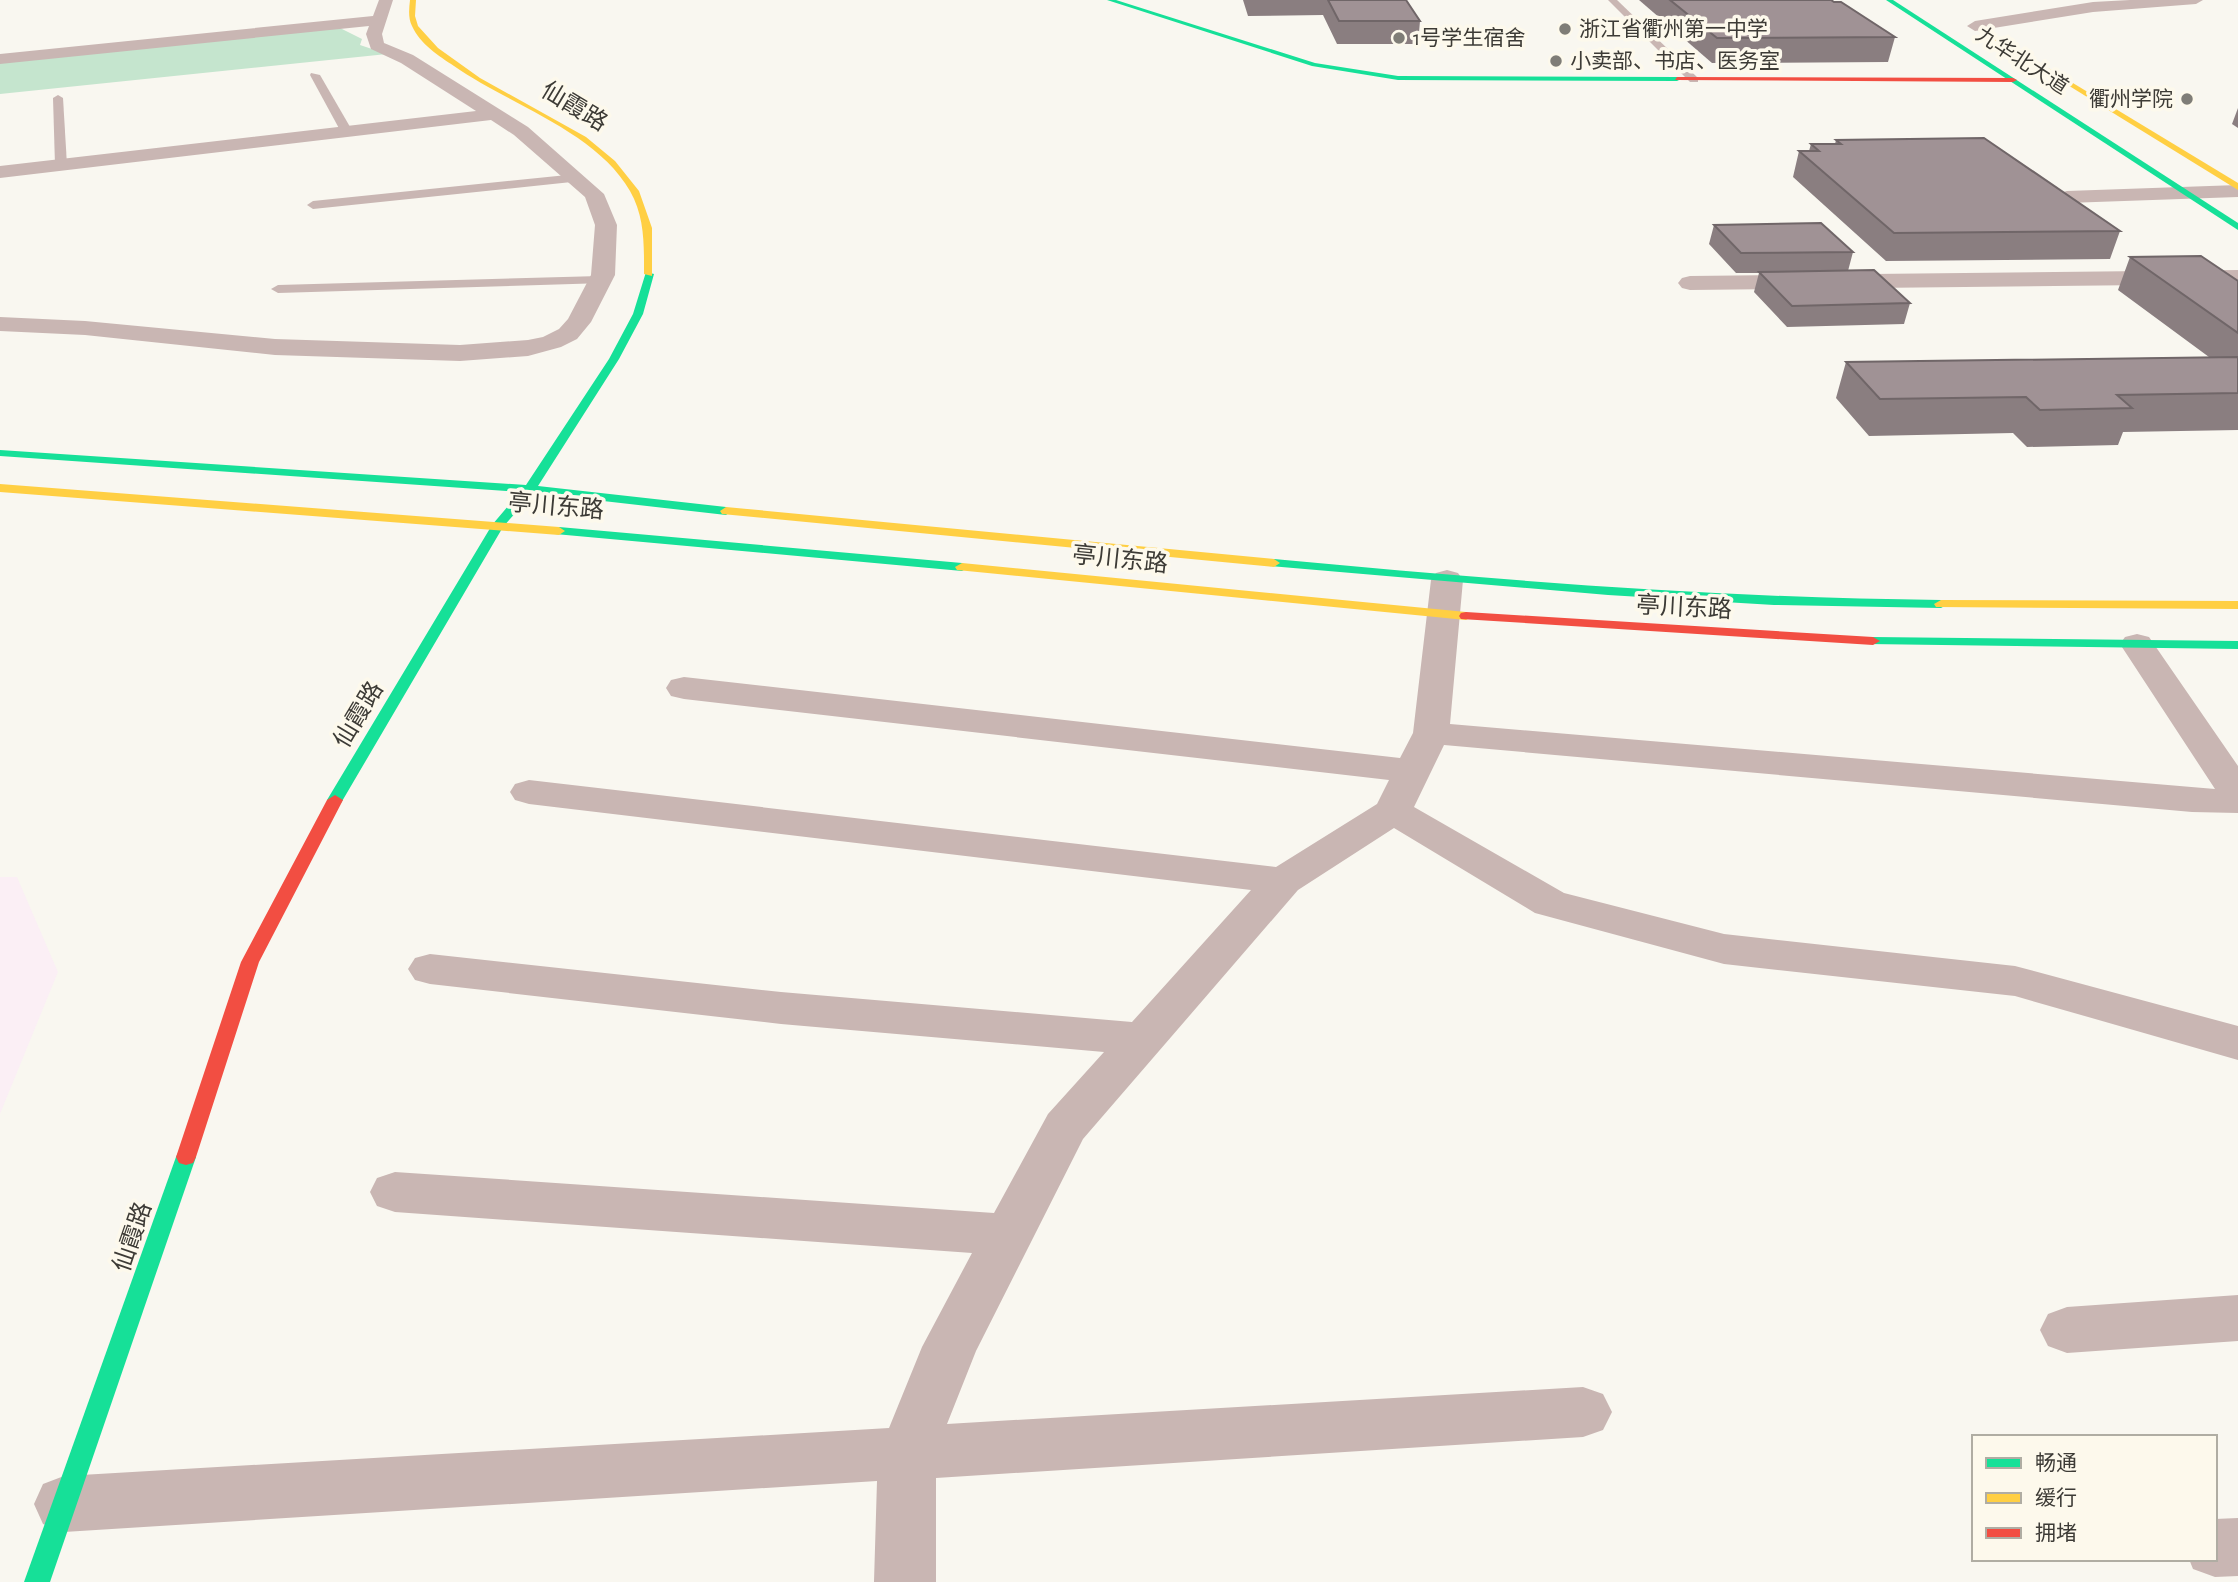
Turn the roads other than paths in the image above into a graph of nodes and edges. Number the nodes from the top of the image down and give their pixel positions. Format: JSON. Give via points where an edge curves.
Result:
{"nodes":[{"id":1,"x":386,"y":0,"type":"edge"},
{"id":2,"x":413,"y":0,"type":"edge"},
{"id":3,"x":1110,"y":0,"type":"edge"},
{"id":4,"x":1612,"y":0,"type":"edge"},
{"id":5,"x":1889,"y":0,"type":"edge"},
{"id":6,"x":2196,"y":0,"type":"edge"},
{"id":7,"x":1970,"y":23,"type":"joint"},
{"id":8,"x":391,"y":29,"type":"junction"},
{"id":9,"x":0,"y":58,"type":"edge"},
{"id":10,"x":316,"y":75,"type":"dead end"},
{"id":11,"x":1695,"y":80,"type":"junction"},
{"id":12,"x":2013,"y":80,"type":"junction"},
{"id":13,"x":58,"y":97,"type":"dead end"},
{"id":14,"x":494,"y":114,"type":"junction"},
{"id":15,"x":347,"y":132,"type":"junction"},
{"id":16,"x":61,"y":165,"type":"junction"},
{"id":17,"x":0,"y":173,"type":"edge"},
{"id":18,"x":577,"y":178,"type":"junction"},
{"id":19,"x":2238,"y":189,"type":"edge"},
{"id":20,"x":2187,"y":194,"type":"junction"},
{"id":21,"x":2067,"y":197,"type":"edge"},
{"id":22,"x":313,"y":205,"type":"dead end"},
{"id":23,"x":2238,"y":227,"type":"edge"},
{"id":24,"x":2238,"y":277,"type":"edge"},
{"id":25,"x":2208,"y":278,"type":"junction"},
{"id":26,"x":600,"y":280,"type":"junction"},
{"id":27,"x":1690,"y":283,"type":"dead end"},
{"id":28,"x":278,"y":289,"type":"dead end"},
{"id":29,"x":2238,"y":298,"type":"edge"},
{"id":30,"x":0,"y":324,"type":"edge"},
{"id":31,"x":0,"y":453,"type":"edge"},
{"id":32,"x":0,"y":488,"type":"edge"},
{"id":33,"x":531,"y":489,"type":"junction"},
{"id":34,"x":498,"y":525,"type":"junction"},
{"id":35,"x":1446,"y":597,"type":"junction"},
{"id":36,"x":2238,"y":605,"type":"edge"},
{"id":37,"x":2137,"y":644,"type":"junction"},
{"id":38,"x":2238,"y":645,"type":"edge"},
{"id":39,"x":684,"y":688,"type":"dead end"},
{"id":40,"x":1412,"y":772,"type":"junction"},
{"id":41,"x":529,"y":792,"type":"dead end"},
{"id":42,"x":2238,"y":794,"type":"edge"},
{"id":43,"x":2238,"y":801,"type":"edge"},
{"id":44,"x":1283,"y":881,"type":"junction"},
{"id":45,"x":430,"y":969,"type":"dead end"},
{"id":46,"x":1140,"y":1039,"type":"junction"},
{"id":47,"x":2238,"y":1044,"type":"edge"},
{"id":48,"x":396,"y":1192,"type":"dead end"},
{"id":49,"x":1007,"y":1235,"type":"junction"},
{"id":50,"x":2238,"y":1318,"type":"edge"},
{"id":51,"x":2067,"y":1330,"type":"dead end"},
{"id":52,"x":1583,"y":1412,"type":"dead end"},
{"id":53,"x":907,"y":1453,"type":"junction"},
{"id":54,"x":64,"y":1504,"type":"junction"},
{"id":55,"x":2238,"y":1547,"type":"edge"},
{"id":56,"x":2217,"y":1548,"type":"edge"},
{"id":57,"x":37,"y":1582,"type":"edge"},
{"id":58,"x":905,"y":1582,"type":"edge"}],
"edges":[{"from":1,"to":8,"type":"street"},
{"from":2,"to":8,"type":"main road"},
{"from":3,"to":11,"type":"main road","via":[[1349,72],[1450,80]]},
{"from":4,"to":11,"type":"lane"},
{"from":5,"to":12,"type":"main road","name":"九华北大道"},
{"from":6,"to":7,"type":"street"},
{"from":7,"to":19,"type":"main road","name":"九华北大道"},
{"from":8,"to":9,"type":"street"},
{"from":8,"to":14,"type":"street","via":[[377,46],[407,59]]},
{"from":8,"to":33,"type":"main road","name":"仙霞路","via":[[425,43],[465,73],[567,126],[605,153],[634,190],[650,233],[648,283],[625,341]]},
{"from":10,"to":15,"type":"lane"},
{"from":11,"to":12,"type":"main road"},
{"from":12,"to":20,"type":"main road","name":"九华北大道"},
{"from":13,"to":16,"type":"lane"},
{"from":14,"to":15,"type":"street"},
{"from":14,"to":18,"type":"street"},
{"from":15,"to":16,"type":"street"},
{"from":16,"to":17,"type":"street"},
{"from":18,"to":22,"type":"lane"},
{"from":18,"to":26,"type":"street","via":[[594,194],[606,225]]},
{"from":19,"to":20,"type":"street"},
{"from":20,"to":21,"type":"street"},
{"from":20,"to":23,"type":"main road","name":"九华北大道"},
{"from":24,"to":25,"type":"street"},
{"from":25,"to":27,"type":"street"},
{"from":25,"to":29,"type":"street"},
{"from":26,"to":28,"type":"lane"},
{"from":26,"to":30,"type":"street","via":[[568,334],[552,342],[500,352],[275,347]]},
{"from":31,"to":33,"type":"main road","name":"亭川东路"},
{"from":32,"to":34,"type":"main road","name":"亭川东路"},
{"from":33,"to":34,"type":"main road","name":"仙霞路"},
{"from":33,"to":35,"type":"main road","name":"亭川东路"},
{"from":34,"to":35,"type":"main road","name":"亭川东路"},
{"from":34,"to":54,"type":"main road","name":"仙霞路","via":[[323,821],[250,962]]},
{"from":35,"to":36,"type":"main road","name":"亭川东路","via":[[1513,586],[1849,604]]},
{"from":35,"to":37,"type":"main road","name":"亭川东路","via":[[1529,622],[1868,641]]},
{"from":35,"to":40,"type":"street"},
{"from":37,"to":38,"type":"main road","name":"亭川东路"},
{"from":37,"to":42,"type":"street"},
{"from":39,"to":40,"type":"street"},
{"from":40,"to":43,"type":"street"},
{"from":40,"to":44,"type":"street"},
{"from":40,"to":47,"type":"street","via":[[1550,903],[1724,949],[2015,981]]},
{"from":41,"to":44,"type":"street"},
{"from":44,"to":46,"type":"street"},
{"from":45,"to":46,"type":"street","via":[[781,1008]]},
{"from":46,"to":49,"type":"street","via":[[1065,1127]]},
{"from":48,"to":49,"type":"street"},
{"from":49,"to":53,"type":"street","via":[[950,1347]]},
{"from":50,"to":51,"type":"street"},
{"from":52,"to":53,"type":"street"},
{"from":53,"to":54,"type":"street"},
{"from":53,"to":58,"type":"street"},
{"from":54,"to":57,"type":"main road","name":"仙霞路"},
{"from":55,"to":56,"type":"street"}]}
